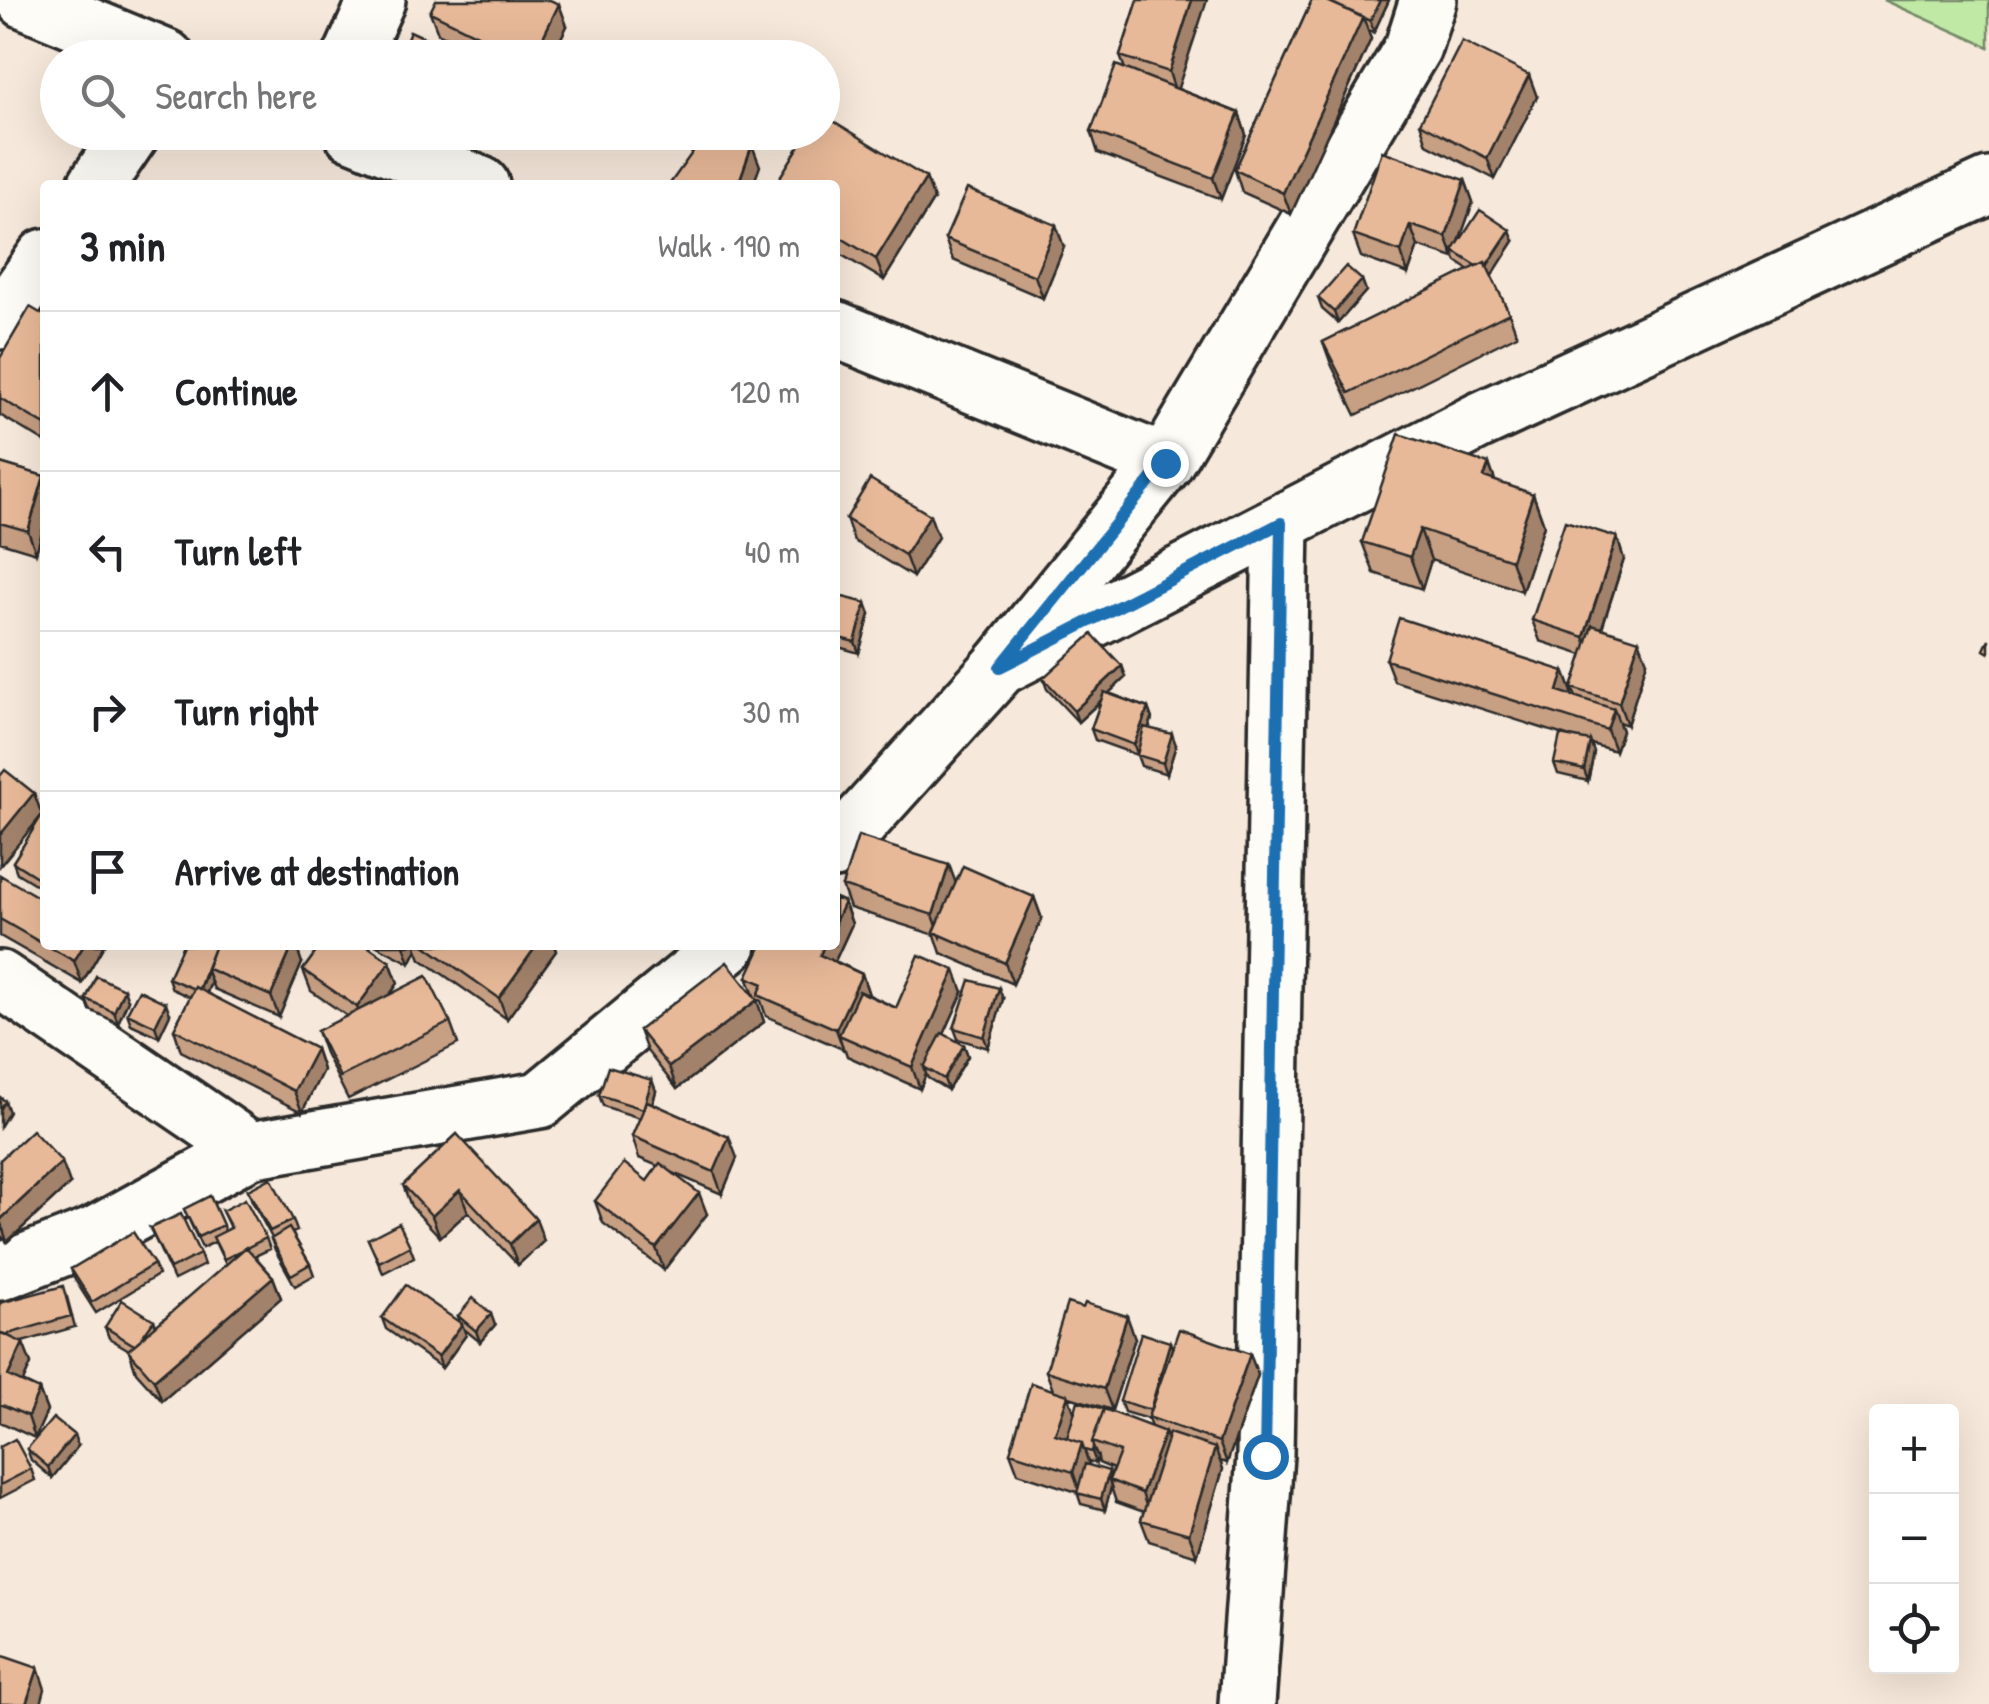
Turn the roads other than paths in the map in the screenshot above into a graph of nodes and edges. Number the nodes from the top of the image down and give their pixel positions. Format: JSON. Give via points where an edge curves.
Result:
{"nodes":[{"id":1,"x":25,"y":0,"type":"edge"},
{"id":2,"x":376,"y":0,"type":"edge"},
{"id":3,"x":1428,"y":0,"type":"edge"},
{"id":4,"x":122,"y":40,"type":"edge"},
{"id":5,"x":359,"y":40,"type":"edge"},
{"id":6,"x":120,"y":150,"type":"edge"},
{"id":7,"x":396,"y":150,"type":"edge"},
{"id":8,"x":99,"y":180,"type":"edge"},
{"id":9,"x":469,"y":180,"type":"edge"},
{"id":10,"x":1989,"y":186,"type":"edge"},
{"id":11,"x":40,"y":264,"type":"edge"},
{"id":12,"x":0,"y":321,"type":"edge"},
{"id":13,"x":840,"y":331,"type":"edge"},
{"id":14,"x":1165,"y":463,"type":"junction"},
{"id":15,"x":1281,"y":523,"type":"junction"},
{"id":16,"x":1000,"y":667,"type":"junction"},
{"id":17,"x":840,"y":844,"type":"edge"},
{"id":18,"x":722,"y":950,"type":"edge"},
{"id":19,"x":0,"y":979,"type":"edge"},
{"id":20,"x":250,"y":1150,"type":"junction"},
{"id":21,"x":0,"y":1272,"type":"edge"},
{"id":22,"x":1247,"y":1704,"type":"edge"}],
"edges":[{"from":1,"to":4,"type":"street"},
{"from":2,"to":5,"type":"street"},
{"from":3,"to":14,"type":"street","via":[[1413,47]]},
{"from":6,"to":8,"type":"street"},
{"from":7,"to":9,"type":"street"},
{"from":10,"to":15,"type":"street","via":[[1479,421]]},
{"from":11,"to":12,"type":"street"},
{"from":13,"to":14,"type":"street"},
{"from":14,"to":16,"type":"street"},
{"from":15,"to":16,"type":"street"},
{"from":15,"to":22,"type":"street","via":[[1265,1456]]},
{"from":16,"to":17,"type":"street"},
{"from":18,"to":20,"type":"street","via":[[540,1100]]},
{"from":19,"to":20,"type":"street"},
{"from":20,"to":21,"type":"street","via":[[93,1236]]}]}
